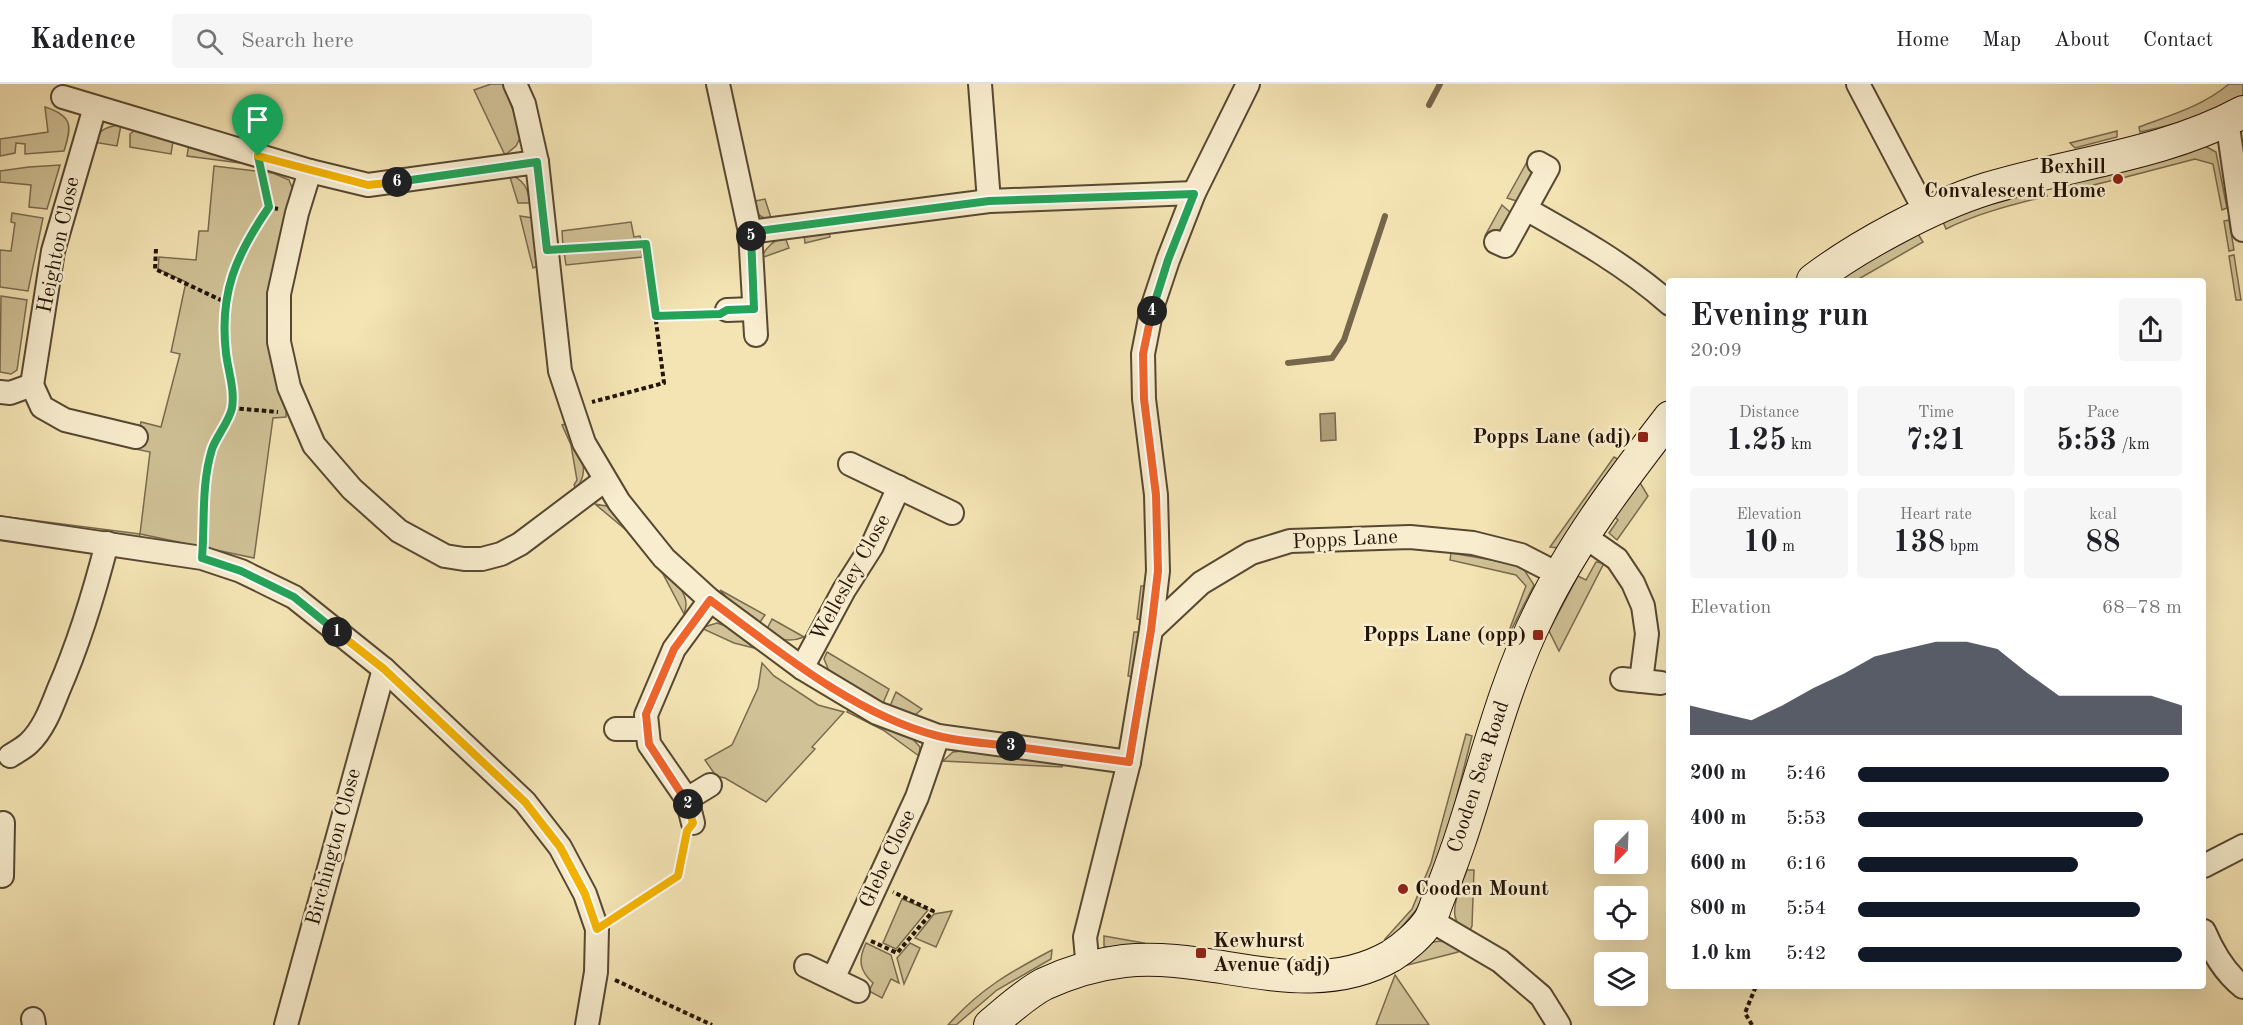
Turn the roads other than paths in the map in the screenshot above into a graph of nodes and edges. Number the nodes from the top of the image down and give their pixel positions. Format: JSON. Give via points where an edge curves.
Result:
{"nodes":[{"id":1,"x":514,"y":84,"type":"edge"},
{"id":2,"x":718,"y":84,"type":"edge"},
{"id":3,"x":980,"y":84,"type":"edge"},
{"id":4,"x":1248,"y":84,"type":"edge"},
{"id":5,"x":1858,"y":84,"type":"edge"},
{"id":6,"x":63,"y":97,"type":"dead end"},
{"id":7,"x":95,"y":107,"type":"junction"},
{"id":8,"x":2235,"y":116,"type":"edge"},
{"id":9,"x":537,"y":162,"type":"junction"},
{"id":10,"x":1539,"y":163,"type":"dead end"},
{"id":11,"x":310,"y":171,"type":"junction"},
{"id":12,"x":1194,"y":194,"type":"junction"},
{"id":13,"x":989,"y":201,"type":"junction"},
{"id":14,"x":1526,"y":209,"type":"junction"},
{"id":15,"x":1926,"y":213,"type":"junction"},
{"id":16,"x":2243,"y":230,"type":"edge"},
{"id":17,"x":750,"y":232,"type":"junction"},
{"id":18,"x":1496,"y":242,"type":"dead end"},
{"id":19,"x":1817,"y":278,"type":"edge"},
{"id":20,"x":1666,"y":300,"type":"edge"},
{"id":21,"x":754,"y":309,"type":"junction"},
{"id":22,"x":727,"y":310,"type":"road end"},
{"id":23,"x":756,"y":335,"type":"dead end"},
{"id":24,"x":32,"y":385,"type":"junction"},
{"id":25,"x":0,"y":392,"type":"edge"},
{"id":26,"x":1666,"y":422,"type":"edge"},
{"id":27,"x":136,"y":437,"type":"dead end"},
{"id":28,"x":850,"y":464,"type":"dead end"},
{"id":29,"x":606,"y":480,"type":"junction"},
{"id":30,"x":899,"y":487,"type":"junction"},
{"id":31,"x":952,"y":513,"type":"dead end"},
{"id":32,"x":0,"y":528,"type":"edge"},
{"id":33,"x":1584,"y":536,"type":"junction"},
{"id":34,"x":107,"y":543,"type":"junction"},
{"id":35,"x":1560,"y":575,"type":"junction"},
{"id":36,"x":710,"y":600,"type":"junction"},
{"id":37,"x":1151,"y":630,"type":"junction"},
{"id":38,"x":802,"y":668,"type":"junction"},
{"id":39,"x":384,"y":669,"type":"junction"},
{"id":40,"x":1641,"y":681,"type":"dead end"},
{"id":41,"x":616,"y":729,"type":"dead end"},
{"id":42,"x":647,"y":729,"type":"junction"},
{"id":43,"x":938,"y":736,"type":"junction"},
{"id":44,"x":26,"y":753,"type":"dead end"},
{"id":45,"x":1129,"y":762,"type":"junction"},
{"id":46,"x":710,"y":785,"type":"dead end"},
{"id":47,"x":687,"y":799,"type":"junction"},
{"id":48,"x":3,"y":823,"type":"dead end"},
{"id":49,"x":693,"y":823,"type":"road end"},
{"id":50,"x":2243,"y":846,"type":"edge"},
{"id":51,"x":1,"y":850,"type":"edge"},
{"id":52,"x":2206,"y":865,"type":"edge"},
{"id":53,"x":2,"y":876,"type":"dead end"},
{"id":54,"x":1430,"y":920,"type":"junction"},
{"id":55,"x":2206,"y":935,"type":"edge"},
{"id":56,"x":806,"y":966,"type":"dead end"},
{"id":57,"x":1088,"y":969,"type":"junction"},
{"id":58,"x":832,"y":978,"type":"junction"},
{"id":59,"x":2243,"y":987,"type":"edge"},
{"id":60,"x":858,"y":991,"type":"dead end"},
{"id":61,"x":286,"y":1025,"type":"edge"},
{"id":62,"x":587,"y":1025,"type":"edge"},
{"id":63,"x":990,"y":1025,"type":"edge"},
{"id":64,"x":1559,"y":1025,"type":"edge"}],
"edges":[{"from":1,"to":9,"type":"street","via":[[524,104]]},
{"from":2,"to":17,"type":"street"},
{"from":3,"to":13,"type":"street"},
{"from":4,"to":12,"type":"street"},
{"from":5,"to":15,"type":"street"},
{"from":6,"to":7,"type":"street"},
{"from":7,"to":11,"type":"street"},
{"from":7,"to":24,"type":"street","name":"Heighton Close","via":[[54,251]]},
{"from":8,"to":15,"type":"main road","via":[[2176,140],[1985,189]]},
{"from":8,"to":16,"type":"street"},
{"from":9,"to":11,"type":"street","via":[[368,185]]},
{"from":9,"to":29,"type":"street","via":[[560,371],[584,443]]},
{"from":10,"to":14,"type":"street","via":[[1548,168]]},
{"from":11,"to":29,"type":"street","via":[[279,294],[279,342],[289,387],[314,445],[352,489],[399,531],[445,556],[482,559],[501,554]]},
{"from":12,"to":13,"type":"street"},
{"from":12,"to":37,"type":"street","via":[[1152,308],[1143,354],[1158,571]]},
{"from":13,"to":17,"type":"street"},
{"from":14,"to":18,"type":"street","via":[[1505,246]]},
{"from":14,"to":20,"type":"street","via":[[1602,252]]},
{"from":15,"to":19,"type":"main road"},
{"from":17,"to":21,"type":"street"},
{"from":21,"to":22,"type":"street"},
{"from":21,"to":23,"type":"street"},
{"from":24,"to":25,"type":"street"},
{"from":24,"to":27,"type":"street","via":[[42,407],[65,420]]},
{"from":26,"to":33,"type":"main road","name":"Cooden Sea Road"},
{"from":28,"to":30,"type":"street","name":"Wellesley Close"},
{"from":29,"to":36,"type":"street","via":[[664,558]]},
{"from":30,"to":31,"type":"street","name":"Wellesley Close"},
{"from":30,"to":38,"type":"street","name":"Wellesley Close","via":[[872,546]]},
{"from":32,"to":34,"type":"street"},
{"from":33,"to":35,"type":"main road","name":"Cooden Sea Road"},
{"from":33,"to":40,"type":"street","via":[[1617,559],[1643,606],[1647,634]]},
{"from":34,"to":39,"type":"street","via":[[202,558],[241,571],[294,597]]},
{"from":34,"to":44,"type":"street","via":[[72,658]]},
{"from":35,"to":37,"type":"street","name":"Popps Lane","via":[[1521,555],[1473,543],[1410,537],[1290,541],[1251,553],[1201,583]]},
{"from":35,"to":54,"type":"main road","name":"Cooden Sea Road","via":[[1515,668]]},
{"from":36,"to":38,"type":"street"},
{"from":36,"to":42,"type":"street","via":[[674,649],[646,714]]},
{"from":37,"to":45,"type":"street"},
{"from":38,"to":43,"type":"street","via":[[877,714]]},
{"from":39,"to":61,"type":"street","name":"Birchington Close"},
{"from":39,"to":62,"type":"street","via":[[525,802],[560,847],[585,894],[597,929],[596,972]]},
{"from":41,"to":42,"type":"street"},
{"from":42,"to":47,"type":"street","via":[[649,744]]},
{"from":43,"to":45,"type":"street"},
{"from":43,"to":58,"type":"street","name":"Glebe Close","via":[[917,796]]},
{"from":45,"to":57,"type":"street","via":[[1085,937]]},
{"from":46,"to":47,"type":"street"},
{"from":47,"to":49,"type":"street"},
{"from":48,"to":51,"type":"street"},
{"from":50,"to":52,"type":"street"},
{"from":51,"to":53,"type":"street"},
{"from":54,"to":57,"type":"main road","name":"Cooden Sea Road","via":[[1390,956],[1348,974],[1304,977],[1157,960],[1124,961]]},
{"from":54,"to":64,"type":"street","via":[[1500,961],[1541,996]]},
{"from":55,"to":59,"type":"street","via":[[2214,955]]},
{"from":56,"to":58,"type":"street"},
{"from":57,"to":63,"type":"main road","name":"Cooden Sea Road","via":[[1044,984]]},
{"from":58,"to":60,"type":"street"}]}
